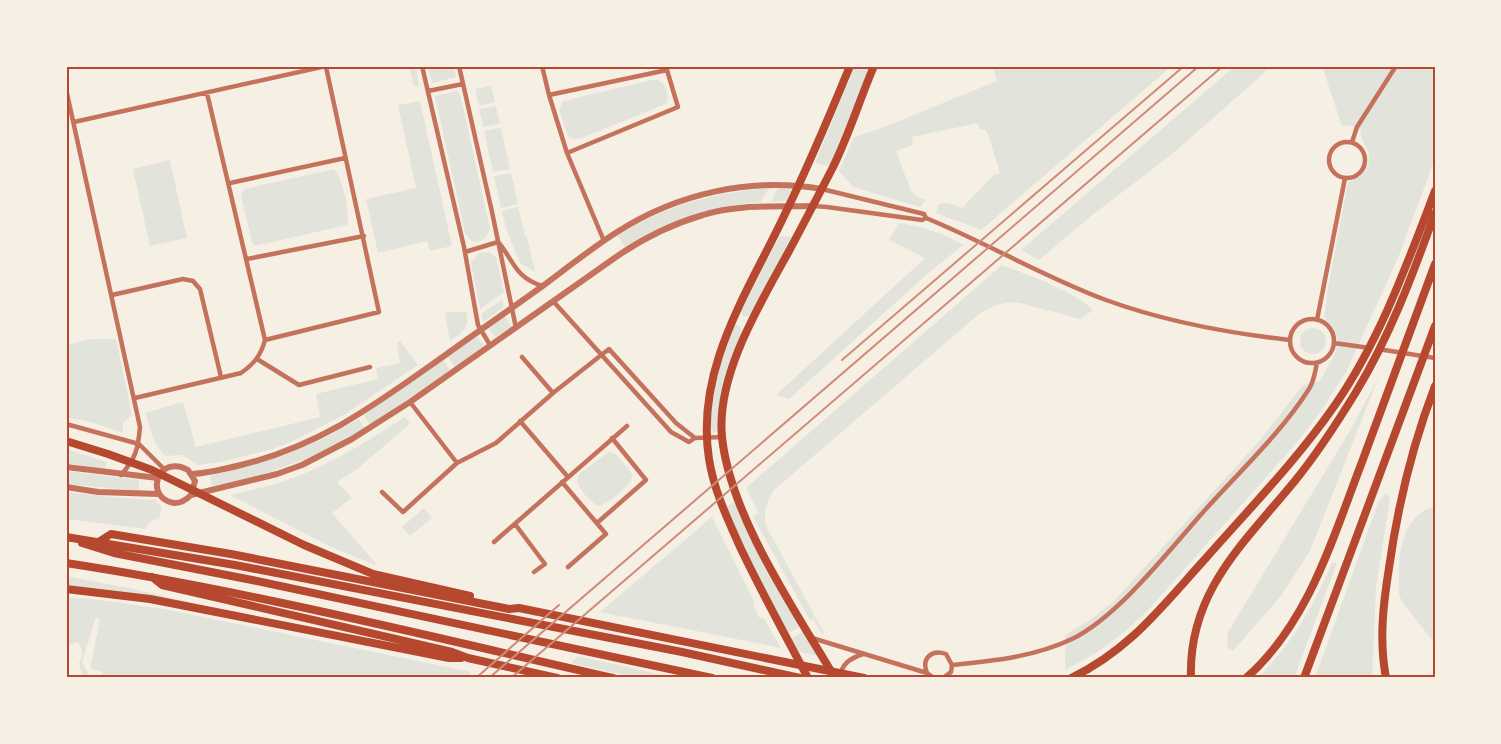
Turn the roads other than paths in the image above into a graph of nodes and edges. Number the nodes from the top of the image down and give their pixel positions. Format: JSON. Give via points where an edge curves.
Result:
{"nodes":[{"id":1,"x":327,"y":66,"type":"edge"},
{"id":2,"x":422,"y":66,"type":"edge"},
{"id":3,"x":459,"y":66,"type":"edge"},
{"id":4,"x":542,"y":66,"type":"edge"},
{"id":5,"x":850,"y":66,"type":"edge"},
{"id":6,"x":874,"y":66,"type":"edge"},
{"id":7,"x":1396,"y":66,"type":"edge"},
{"id":8,"x":463,"y":84,"type":"junction"},
{"id":9,"x":66,"y":89,"type":"edge"},
{"id":10,"x":428,"y":91,"type":"junction"},
{"id":11,"x":207,"y":93,"type":"junction"},
{"id":12,"x":549,"y":95,"type":"junction"},
{"id":13,"x":74,"y":122,"type":"junction"},
{"id":14,"x":1352,"y":142,"type":"junction"},
{"id":15,"x":567,"y":153,"type":"junction"},
{"id":16,"x":345,"y":158,"type":"junction"},
{"id":17,"x":1345,"y":178,"type":"junction"},
{"id":18,"x":230,"y":183,"type":"junction"},
{"id":19,"x":799,"y":185,"type":"junction"},
{"id":20,"x":822,"y":189,"type":"junction"},
{"id":21,"x":1435,"y":190,"type":"edge"},
{"id":22,"x":789,"y":207,"type":"junction"},
{"id":23,"x":813,"y":207,"type":"junction"},
{"id":24,"x":1435,"y":213,"type":"edge"},
{"id":25,"x":926,"y":218,"type":"junction"},
{"id":26,"x":364,"y":236,"type":"junction"},
{"id":27,"x":604,"y":241,"type":"junction"},
{"id":28,"x":498,"y":242,"type":"junction"},
{"id":29,"x":465,"y":252,"type":"junction"},
{"id":30,"x":247,"y":259,"type":"junction"},
{"id":31,"x":1435,"y":264,"type":"edge"},
{"id":32,"x":542,"y":286,"type":"junction"},
{"id":33,"x":112,"y":295,"type":"junction"},
{"id":34,"x":553,"y":301,"type":"junction"},
{"id":35,"x":510,"y":309,"type":"junction"},
{"id":36,"x":1389,"y":318,"type":"junction"},
{"id":37,"x":1317,"y":320,"type":"junction"},
{"id":38,"x":1435,"y":326,"type":"edge"},
{"id":39,"x":516,"y":328,"type":"junction"},
{"id":40,"x":481,"y":331,"type":"junction"},
{"id":41,"x":265,"y":340,"type":"junction"},
{"id":42,"x":1290,"y":340,"type":"junction"},
{"id":43,"x":1334,"y":343,"type":"junction"},
{"id":44,"x":490,"y":345,"type":"junction"},
{"id":45,"x":602,"y":356,"type":"junction"},
{"id":46,"x":522,"y":357,"type":"dead end"},
{"id":47,"x":1435,"y":358,"type":"edge"},
{"id":48,"x":257,"y":359,"type":"junction"},
{"id":49,"x":1317,"y":363,"type":"junction"},
{"id":50,"x":370,"y":367,"type":"dead end"},
{"id":51,"x":221,"y":376,"type":"junction"},
{"id":52,"x":1435,"y":386,"type":"edge"},
{"id":53,"x":553,"y":393,"type":"junction"},
{"id":54,"x":135,"y":398,"type":"junction"},
{"id":55,"x":410,"y":402,"type":"junction"},
{"id":56,"x":520,"y":421,"type":"junction"},
{"id":57,"x":66,"y":424,"type":"edge"},
{"id":58,"x":627,"y":426,"type":"dead end"},
{"id":59,"x":722,"y":437,"type":"junction"},
{"id":60,"x":612,"y":438,"type":"junction"},
{"id":61,"x":695,"y":438,"type":"junction"},
{"id":62,"x":706,"y":439,"type":"junction"},
{"id":63,"x":66,"y":441,"type":"edge"},
{"id":64,"x":139,"y":444,"type":"junction"},
{"id":65,"x":457,"y":463,"type":"junction"},
{"id":66,"x":66,"y":467,"type":"edge"},
{"id":67,"x":164,"y":469,"type":"junction"},
{"id":68,"x":192,"y":474,"type":"junction"},
{"id":69,"x":121,"y":475,"type":"junction"},
{"id":70,"x":568,"y":477,"type":"junction"},
{"id":71,"x":158,"y":478,"type":"junction"},
{"id":72,"x":562,"y":482,"type":"junction"},
{"id":73,"x":66,"y":487,"type":"edge"},
{"id":74,"x":382,"y":492,"type":"dead end"},
{"id":75,"x":159,"y":494,"type":"junction"},
{"id":76,"x":191,"y":495,"type":"junction"},
{"id":77,"x":597,"y":523,"type":"junction"},
{"id":78,"x":515,"y":524,"type":"junction"},
{"id":79,"x":66,"y":538,"type":"edge"},
{"id":80,"x":100,"y":541,"type":"junction"},
{"id":81,"x":495,"y":542,"type":"dead end"},
{"id":82,"x":66,"y":563,"type":"edge"},
{"id":83,"x":568,"y":567,"type":"dead end"},
{"id":84,"x":534,"y":572,"type":"dead end"},
{"id":85,"x":151,"y":576,"type":"junction"},
{"id":86,"x":66,"y":589,"type":"edge"},
{"id":87,"x":519,"y":608,"type":"junction"},
{"id":88,"x":811,"y":637,"type":"junction"},
{"id":89,"x":863,"y":654,"type":"junction"},
{"id":90,"x":468,"y":658,"type":"junction"},
{"id":91,"x":952,"y":665,"type":"junction"},
{"id":92,"x":927,"y":673,"type":"junction"},
{"id":93,"x":555,"y":678,"type":"edge"},
{"id":94,"x":613,"y":678,"type":"edge"},
{"id":95,"x":712,"y":678,"type":"edge"},
{"id":96,"x":800,"y":678,"type":"edge"},
{"id":97,"x":808,"y":678,"type":"edge"},
{"id":98,"x":835,"y":678,"type":"edge"},
{"id":99,"x":842,"y":678,"type":"edge"},
{"id":100,"x":864,"y":678,"type":"edge"},
{"id":101,"x":934,"y":678,"type":"edge"},
{"id":102,"x":943,"y":678,"type":"edge"},
{"id":103,"x":1071,"y":678,"type":"edge"},
{"id":104,"x":1191,"y":678,"type":"edge"},
{"id":105,"x":1246,"y":678,"type":"edge"},
{"id":106,"x":1304,"y":678,"type":"edge"},
{"id":107,"x":1386,"y":678,"type":"edge"}],
"edges":[{"from":1,"to":11,"type":"street"},
{"from":1,"to":16,"type":"street"},
{"from":2,"to":10,"type":"street"},
{"from":3,"to":8,"type":"street"},
{"from":4,"to":12,"type":"street"},
{"from":5,"to":19,"type":"main road"},
{"from":6,"to":20,"type":"main road"},
{"from":7,"to":14,"type":"street","via":[[1357,127]]},
{"from":8,"to":10,"type":"street"},
{"from":8,"to":28,"type":"street"},
{"from":9,"to":13,"type":"street"},
{"from":10,"to":29,"type":"street"},
{"from":11,"to":13,"type":"street"},
{"from":11,"to":18,"type":"street"},
{"from":12,"to":15,"type":"street"},
{"from":12,"to":15,"type":"street","via":[[667,70],[678,107]]},
{"from":13,"to":33,"type":"street"},
{"from":14,"to":17,"type":"street","via":[[1359,145],[1366,159],[1360,173]]},
{"from":14,"to":17,"type":"street","via":[[1338,144],[1329,157],[1330,167]]},
{"from":15,"to":27,"type":"street"},
{"from":16,"to":18,"type":"street"},
{"from":16,"to":26,"type":"street"},
{"from":17,"to":37,"type":"street"},
{"from":18,"to":30,"type":"street"},
{"from":19,"to":20,"type":"street"},
{"from":19,"to":22,"type":"main road"},
{"from":19,"to":27,"type":"street","via":[[712,191],[672,203]]},
{"from":20,"to":23,"type":"main road"},
{"from":20,"to":25,"type":"street","via":[[906,208]]},
{"from":21,"to":36,"type":"highway"},
{"from":22,"to":23,"type":"street"},
{"from":22,"to":34,"type":"street","via":[[747,207],[704,214],[634,244]]},
{"from":22,"to":62,"type":"main road","via":[[720,349],[709,396]]},
{"from":23,"to":25,"type":"street"},
{"from":23,"to":59,"type":"main road","via":[[767,290],[734,363],[724,401]]},
{"from":24,"to":36,"type":"highway"},
{"from":25,"to":42,"type":"street","via":[[1087,293],[1194,326]]},
{"from":26,"to":30,"type":"street"},
{"from":26,"to":41,"type":"street","via":[[379,312]]},
{"from":27,"to":32,"type":"street"},
{"from":28,"to":29,"type":"street"},
{"from":28,"to":32,"type":"street","via":[[515,270]]},
{"from":28,"to":35,"type":"street"},
{"from":29,"to":40,"type":"street"},
{"from":30,"to":41,"type":"street"},
{"from":31,"to":105,"type":"highway","via":[[1318,575],[1287,631]]},
{"from":32,"to":35,"type":"street"},
{"from":33,"to":51,"type":"street","via":[[183,279],[193,281],[200,289]]},
{"from":33,"to":54,"type":"street"},
{"from":34,"to":39,"type":"street"},
{"from":34,"to":45,"type":"street"},
{"from":35,"to":39,"type":"street"},
{"from":35,"to":40,"type":"street"},
{"from":36,"to":103,"type":"highway","via":[[1314,434],[1152,619],[1117,651]]},
{"from":36,"to":104,"type":"highway","via":[[1370,368],[1310,462],[1240,544],[1217,578],[1195,629]]},
{"from":37,"to":42,"type":"street","via":[[1296,326]]},
{"from":37,"to":43,"type":"street","via":[[1330,328]]},
{"from":38,"to":106,"type":"highway"},
{"from":39,"to":44,"type":"street"},
{"from":40,"to":44,"type":"street"},
{"from":40,"to":68,"type":"street","via":[[322,436],[269,458]]},
{"from":41,"to":48,"type":"street"},
{"from":42,"to":49,"type":"street","via":[[1298,358]]},
{"from":43,"to":47,"type":"street"},
{"from":43,"to":49,"type":"street","via":[[1328,357]]},
{"from":44,"to":55,"type":"street"},
{"from":45,"to":53,"type":"street"},
{"from":45,"to":61,"type":"street","via":[[671,432],[689,442]]},
{"from":45,"to":61,"type":"street","via":[[609,349],[676,423]]},
{"from":46,"to":53,"type":"street"},
{"from":48,"to":50,"type":"street","via":[[298,385]]},
{"from":48,"to":51,"type":"street","via":[[241,372]]},
{"from":49,"to":91,"type":"street","via":[[1310,387],[1275,433],[1100,621],[1073,639],[1031,655]]},
{"from":51,"to":54,"type":"street"},
{"from":52,"to":107,"type":"highway","via":[[1404,482],[1385,594],[1382,637]]},
{"from":53,"to":56,"type":"street"},
{"from":54,"to":64,"type":"street"},
{"from":55,"to":65,"type":"street"},
{"from":55,"to":76,"type":"street","via":[[302,465]]},
{"from":56,"to":65,"type":"street","via":[[496,443]]},
{"from":56,"to":70,"type":"street"},
{"from":57,"to":64,"type":"street"},
{"from":58,"to":60,"type":"street"},
{"from":59,"to":62,"type":"street"},
{"from":59,"to":88,"type":"main road","via":[[736,495],[747,521]]},
{"from":60,"to":70,"type":"street"},
{"from":60,"to":77,"type":"street","via":[[646,480]]},
{"from":61,"to":62,"type":"street"},
{"from":62,"to":97,"type":"main road","via":[[720,501],[731,527]]},
{"from":63,"to":87,"type":"highway","via":[[133,463],[373,574]]},
{"from":64,"to":67,"type":"street"},
{"from":64,"to":69,"type":"street"},
{"from":65,"to":74,"type":"street","via":[[403,512]]},
{"from":66,"to":69,"type":"street"},
{"from":67,"to":68,"type":"street","via":[[176,465]]},
{"from":67,"to":71,"type":"street"},
{"from":68,"to":76,"type":"street","via":[[195,481]]},
{"from":69,"to":71,"type":"street"},
{"from":70,"to":72,"type":"street"},
{"from":71,"to":75,"type":"street"},
{"from":72,"to":77,"type":"street"},
{"from":72,"to":78,"type":"street"},
{"from":73,"to":75,"type":"street"},
{"from":75,"to":76,"type":"street","via":[[174,504]]},
{"from":77,"to":83,"type":"street","via":[[606,534]]},
{"from":78,"to":81,"type":"street"},
{"from":78,"to":84,"type":"street","via":[[545,564]]},
{"from":79,"to":80,"type":"highway"},
{"from":79,"to":95,"type":"highway","via":[[114,553]]},
{"from":80,"to":87,"type":"highway","via":[[111,534],[130,537]]},
{"from":80,"to":96,"type":"highway"},
{"from":82,"to":85,"type":"highway"},
{"from":85,"to":90,"type":"highway","via":[[162,585]]},
{"from":85,"to":94,"type":"highway"},
{"from":86,"to":90,"type":"highway","via":[[150,599],[449,658]]},
{"from":87,"to":100,"type":"highway"},
{"from":88,"to":89,"type":"street"},
{"from":88,"to":98,"type":"main road"},
{"from":89,"to":92,"type":"street"},
{"from":89,"to":99,"type":"street","via":[[848,662],[841,672]]},
{"from":90,"to":93,"type":"highway"},
{"from":91,"to":92,"type":"street","via":[[946,654],[934,652],[925,662]]},
{"from":91,"to":102,"type":"street","via":[[951,672]]},
{"from":92,"to":101,"type":"street"}]}
